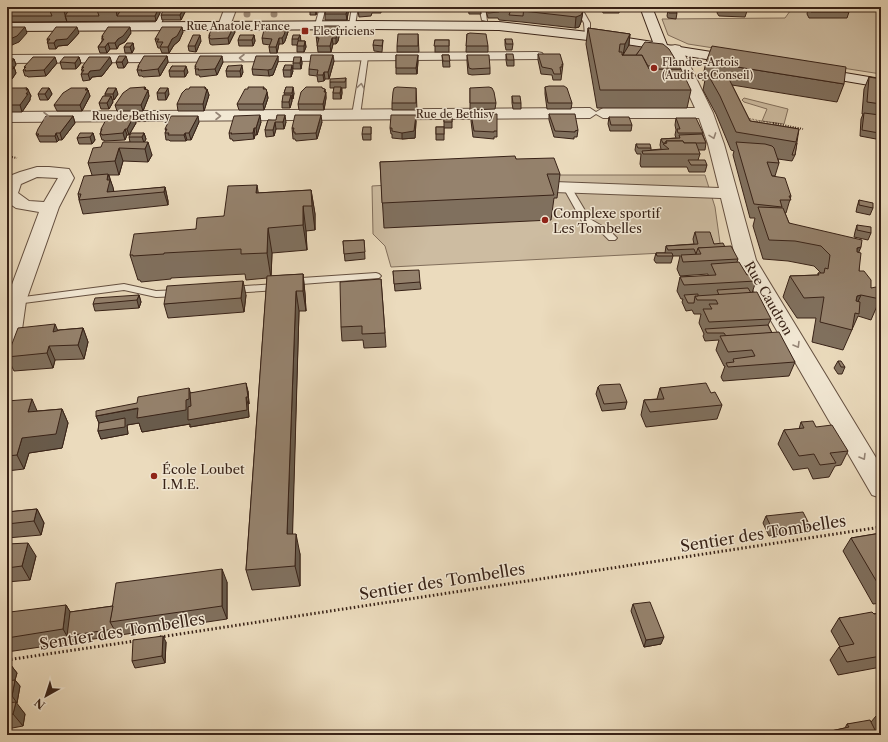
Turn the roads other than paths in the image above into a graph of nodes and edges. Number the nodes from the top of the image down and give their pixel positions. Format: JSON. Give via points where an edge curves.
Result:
{"nodes":[{"id":1,"x":165,"y":7,"type":"edge"},
{"id":2,"x":231,"y":7,"type":"edge"},
{"id":3,"x":323,"y":7,"type":"edge"},
{"id":4,"x":355,"y":7,"type":"edge"},
{"id":5,"x":482,"y":7,"type":"edge"},
{"id":6,"x":578,"y":7,"type":"edge"},
{"id":7,"x":646,"y":7,"type":"edge"},
{"id":8,"x":484,"y":20,"type":"dead end"},
{"id":9,"x":318,"y":25,"type":"junction"},
{"id":10,"x":352,"y":25,"type":"junction"},
{"id":11,"x":157,"y":26,"type":"junction"},
{"id":12,"x":224,"y":26,"type":"junction"},
{"id":13,"x":7,"y":27,"type":"edge"},
{"id":14,"x":588,"y":36,"type":"junction"},
{"id":15,"x":668,"y":48,"type":"junction"},
{"id":16,"x":537,"y":56,"type":"edge"},
{"id":17,"x":365,"y":57,"type":"junction"},
{"id":18,"x":7,"y":59,"type":"edge"},
{"id":19,"x":748,"y":61,"type":"edge"},
{"id":20,"x":799,"y":70,"type":"edge"},
{"id":21,"x":881,"y":83,"type":"edge"},
{"id":22,"x":705,"y":113,"type":"junction"},
{"id":23,"x":356,"y":115,"type":"junction"},
{"id":24,"x":7,"y":116,"type":"edge"},
{"id":25,"x":560,"y":187,"type":"joint"},
{"id":26,"x":728,"y":194,"type":"junction"},
{"id":27,"x":50,"y":207,"type":"dead end"},
{"id":28,"x":612,"y":238,"type":"dead end"},
{"id":29,"x":376,"y":276,"type":"dead end"},
{"id":30,"x":224,"y":290,"type":"edge"},
{"id":31,"x":186,"y":292,"type":"edge"},
{"id":32,"x":16,"y":301,"type":"junction"},
{"id":33,"x":7,"y":358,"type":"edge"},
{"id":34,"x":881,"y":488,"type":"edge"}],
"edges":[{"from":1,"to":11,"type":"lane"},
{"from":2,"to":12,"type":"street"},
{"from":3,"to":9,"type":"lane"},
{"from":4,"to":10,"type":"lane"},
{"from":5,"to":8,"type":"lane"},
{"from":6,"to":14,"type":"lane","via":[[587,23]]},
{"from":7,"to":15,"type":"street","name":"Rue Caudron","via":[[652,26]]},
{"from":9,"to":10,"type":"street","name":"Rue Anatole France"},
{"from":9,"to":12,"type":"street","name":"Rue Anatole France"},
{"from":10,"to":14,"type":"street","name":"Rue Anatole France","via":[[499,26]]},
{"from":11,"to":12,"type":"street","name":"Rue Anatole France"},
{"from":11,"to":13,"type":"street","name":"Rue Anatole France"},
{"from":14,"to":15,"type":"street","name":"Rue Anatole France"},
{"from":15,"to":19,"type":"street","name":"Rue Anatole France"},
{"from":15,"to":22,"type":"street","name":"Rue Caudron"},
{"from":16,"to":17,"type":"street"},
{"from":17,"to":18,"type":"street","one_way":true},
{"from":23,"to":17,"type":"lane","one_way":true},
{"from":20,"to":21,"type":"street"},
{"from":22,"to":23,"type":"street","name":"Rue de Bethisy"},
{"from":22,"to":26,"type":"street","name":"Rue Caudron","one_way":true,"via":[[716,144]]},
{"from":24,"to":23,"type":"street","name":"Rue de Bethisy","one_way":true},
{"from":25,"to":26,"type":"street"},
{"from":25,"to":28,"type":"lane","via":[[586,221]]},
{"from":26,"to":34,"type":"street","name":"Rue Caudron","one_way":true,"via":[[746,260]]},
{"from":27,"to":32,"type":"street"},
{"from":29,"to":30,"type":"lane","via":[[287,282],[278,287]]},
{"from":31,"to":32,"type":"lane","via":[[156,294],[124,287]]},
{"from":32,"to":33,"type":"street"}]}
